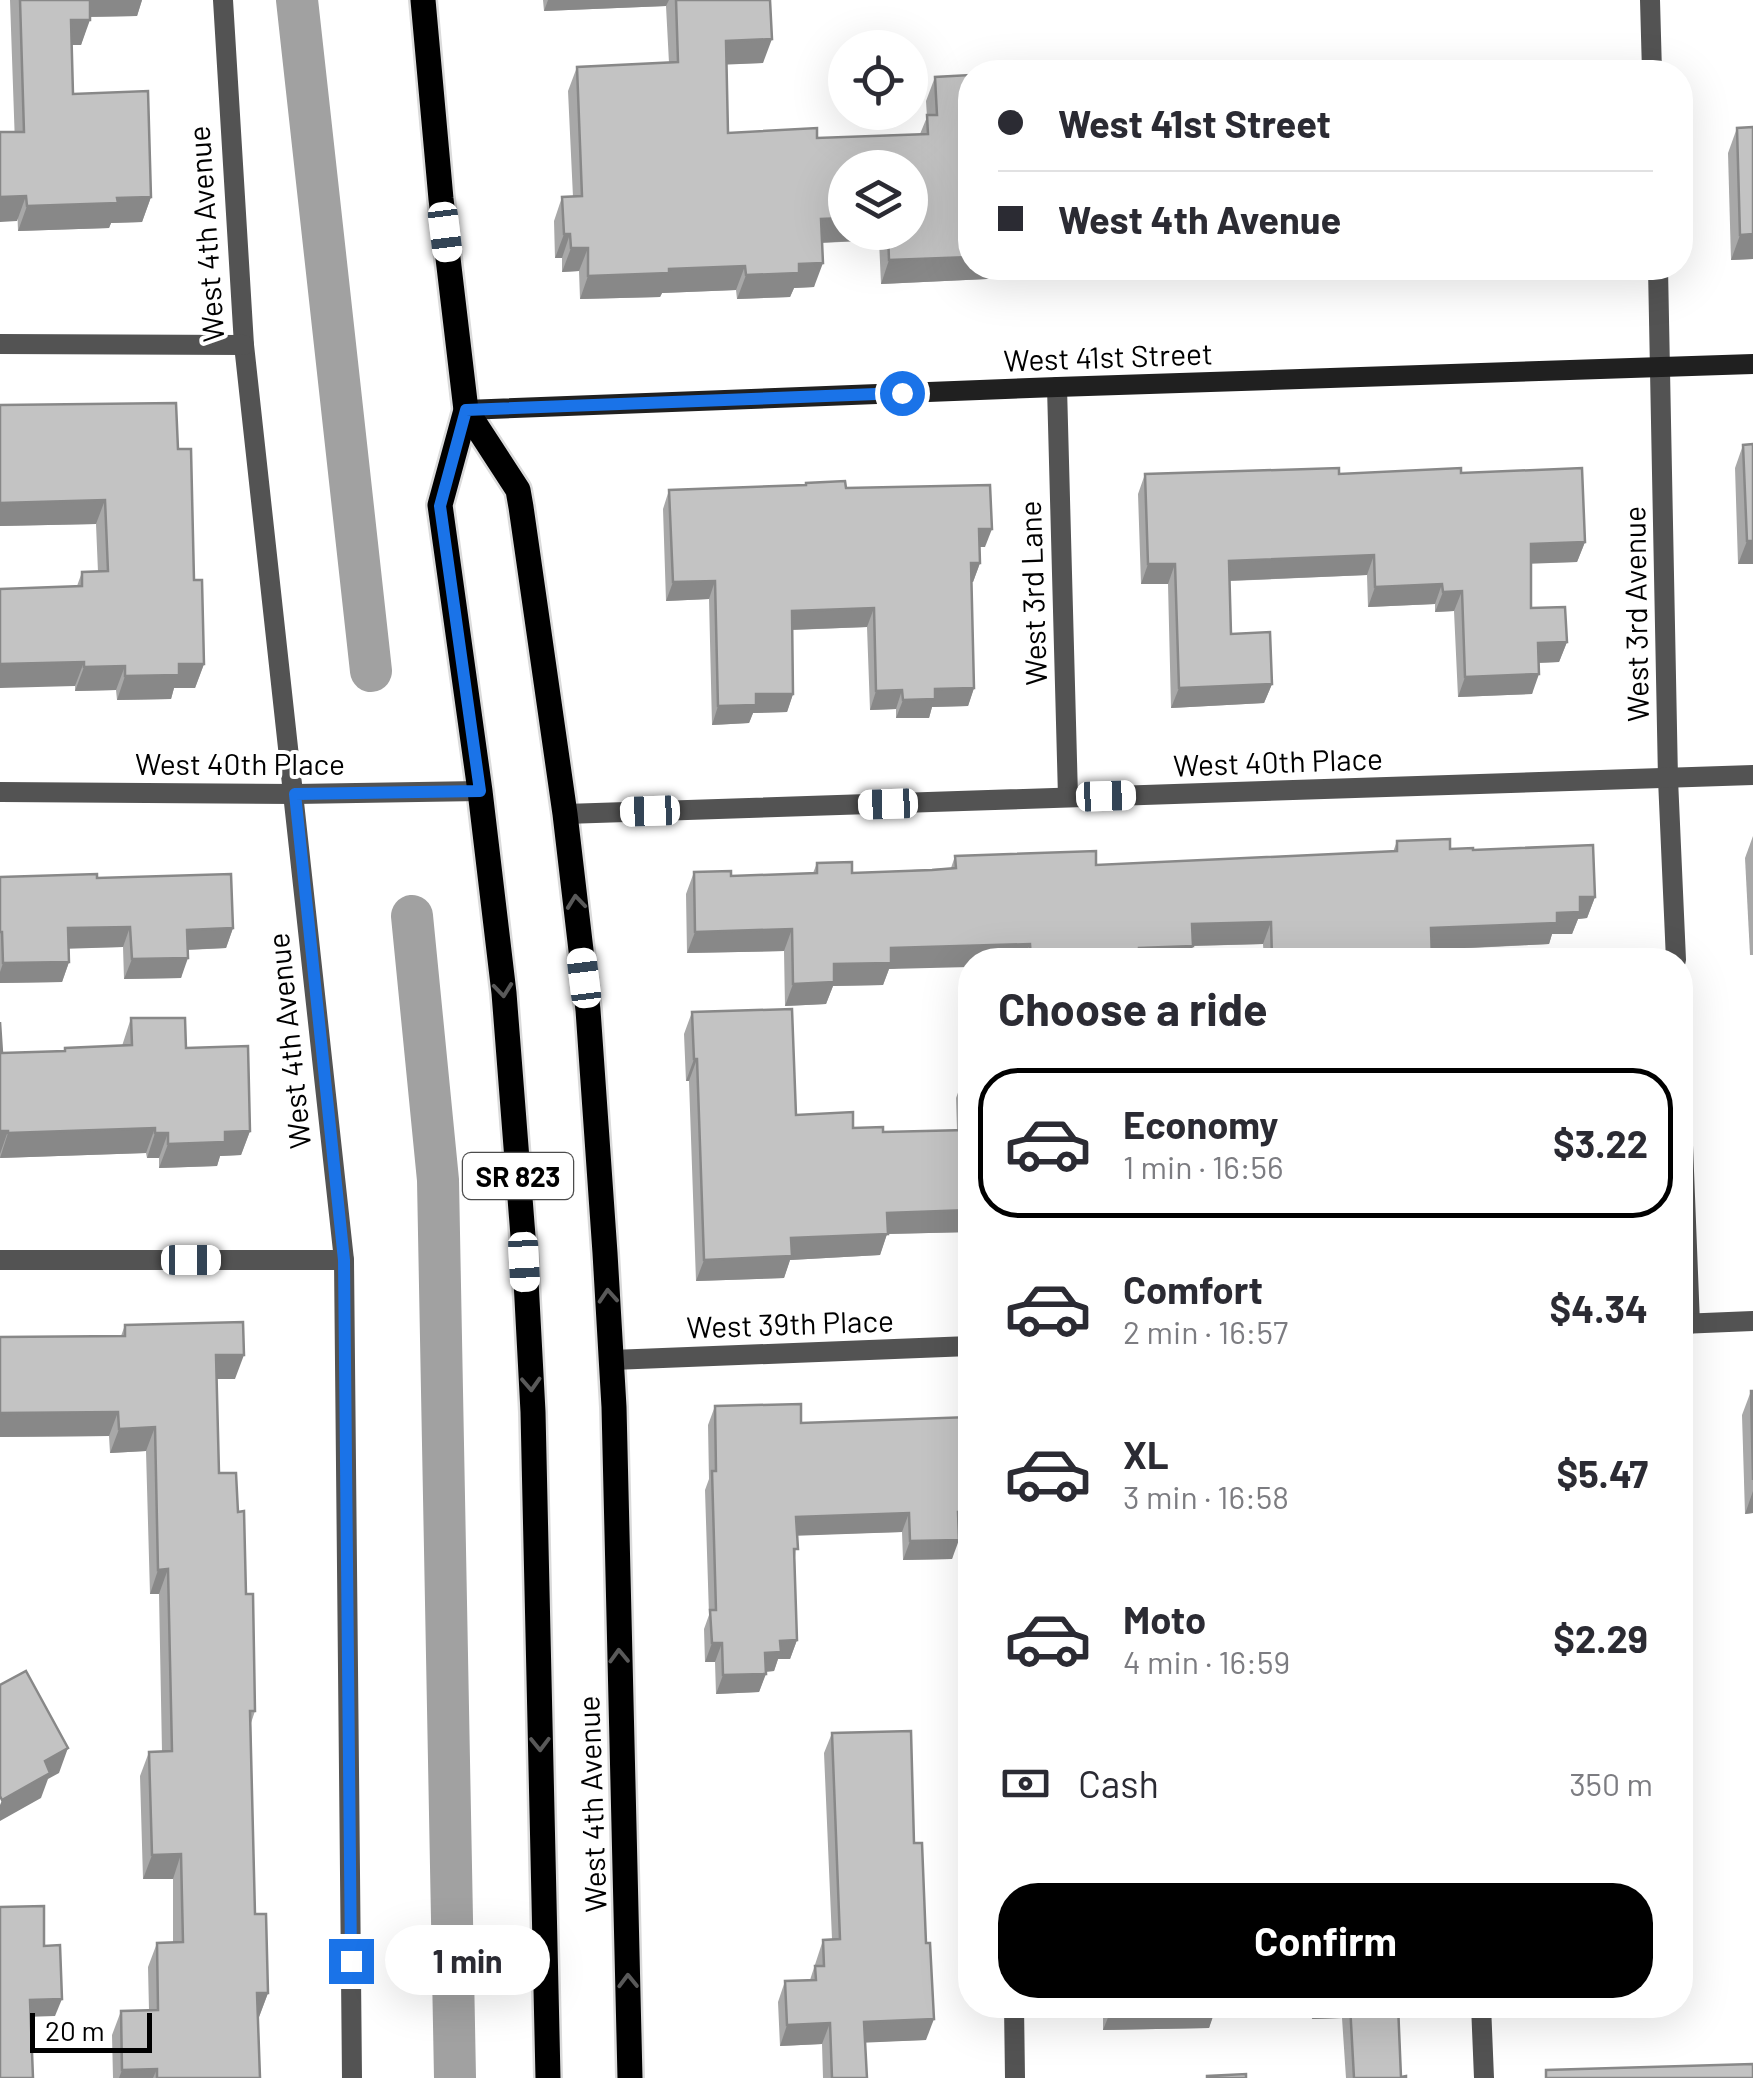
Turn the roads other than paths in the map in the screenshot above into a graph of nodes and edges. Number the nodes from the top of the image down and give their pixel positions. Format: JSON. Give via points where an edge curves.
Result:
{"nodes":[{"id":1,"x":223,"y":0,"type":"edge"},
{"id":2,"x":423,"y":0,"type":"edge"},
{"id":3,"x":1650,"y":0,"type":"edge"},
{"id":4,"x":1652,"y":60,"type":"edge"},
{"id":5,"x":1658,"y":280,"type":"edge"},
{"id":6,"x":0,"y":344,"type":"edge"},
{"id":7,"x":244,"y":345,"type":"junction"},
{"id":8,"x":1753,"y":364,"type":"edge"},
{"id":9,"x":1661,"y":367,"type":"junction"},
{"id":10,"x":1057,"y":387,"type":"junction"},
{"id":11,"x":466,"y":410,"type":"junction"},
{"id":12,"x":1753,"y":775,"type":"edge"},
{"id":13,"x":1668,"y":780,"type":"junction"},
{"id":14,"x":480,"y":791,"type":"junction"},
{"id":15,"x":0,"y":792,"type":"edge"},
{"id":16,"x":295,"y":794,"type":"junction"},
{"id":17,"x":1068,"y":797,"type":"junction"},
{"id":18,"x":565,"y":814,"type":"junction"},
{"id":19,"x":1675,"y":948,"type":"edge"},
{"id":20,"x":0,"y":1260,"type":"edge"},
{"id":21,"x":344,"y":1260,"type":"junction"},
{"id":22,"x":1753,"y":1322,"type":"edge"},
{"id":23,"x":1693,"y":1324,"type":"edge"},
{"id":24,"x":958,"y":1346,"type":"edge"},
{"id":25,"x":612,"y":1360,"type":"junction"},
{"id":26,"x":1014,"y":2018,"type":"edge"},
{"id":27,"x":1482,"y":2018,"type":"edge"},
{"id":28,"x":352,"y":2078,"type":"edge"},
{"id":29,"x":548,"y":2078,"type":"edge"},
{"id":30,"x":630,"y":2078,"type":"edge"},
{"id":31,"x":1015,"y":2078,"type":"edge"},
{"id":32,"x":1484,"y":2078,"type":"edge"}],
"edges":[{"from":1,"to":7,"type":"street","name":"West 4th Avenue"},
{"from":2,"to":11,"type":"main road","name":"West 4th Avenue","number":"SR 823"},
{"from":3,"to":4,"type":"street"},
{"from":5,"to":9,"type":"street","name":"West 3rd Avenue"},
{"from":6,"to":7,"type":"street"},
{"from":7,"to":16,"type":"street","name":"West 4th Avenue"},
{"from":8,"to":9,"type":"street","name":"West 41st Street"},
{"from":9,"to":10,"type":"street","name":"West 41st Street"},
{"from":9,"to":13,"type":"street","name":"West 3rd Avenue"},
{"from":10,"to":11,"type":"street","name":"West 41st Street"},
{"from":10,"to":17,"type":"street","name":"West 3rd Lane"},
{"from":11,"to":14,"type":"main road","name":"West 4th Avenue","number":"SR 823","via":[[440,506]]},
{"from":11,"to":18,"type":"main road","name":"West 4th Avenue","number":"SR 823","via":[[518,490]]},
{"from":12,"to":13,"type":"street","name":"West 40th Place"},
{"from":13,"to":17,"type":"street","name":"West 40th Place"},
{"from":13,"to":19,"type":"street","name":"West 3rd Avenue"},
{"from":14,"to":16,"type":"street","name":"West 40th Place"},
{"from":14,"to":29,"type":"main road","name":"West 4th Avenue","number":"SR 823","one_way":true,"via":[[504,993],[532,1412]]},
{"from":15,"to":16,"type":"street","name":"West 40th Place"},
{"from":16,"to":21,"type":"street","name":"West 4th Avenue"},
{"from":17,"to":18,"type":"street","name":"West 40th Place"},
{"from":25,"to":18,"type":"main road","name":"West 4th Avenue","number":"SR 823","one_way":true,"via":[[588,1010]]},
{"from":20,"to":21,"type":"street"},
{"from":21,"to":28,"type":"street","name":"West 4th Avenue"},
{"from":22,"to":23,"type":"street"},
{"from":24,"to":25,"type":"street","name":"West 39th Place"},
{"from":30,"to":25,"type":"main road","name":"West 4th Avenue","number":"SR 823","one_way":true},
{"from":26,"to":31,"type":"street"},
{"from":27,"to":32,"type":"street"}]}
